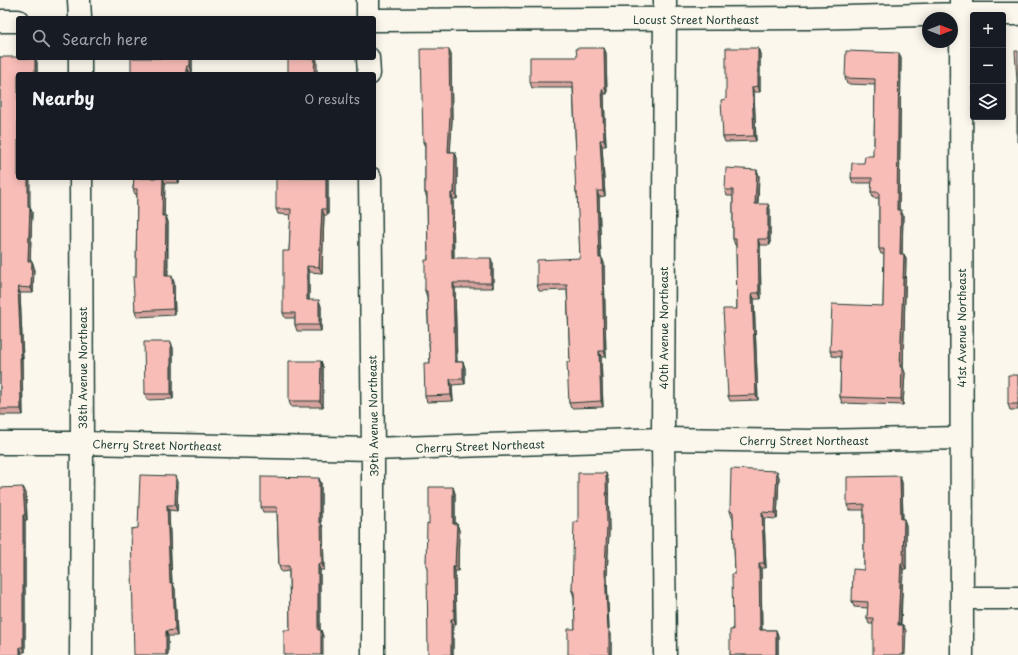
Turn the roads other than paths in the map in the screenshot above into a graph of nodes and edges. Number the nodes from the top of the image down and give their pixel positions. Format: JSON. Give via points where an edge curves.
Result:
{"nodes":[{"id":1,"x":80,"y":0,"type":"edge"},
{"id":2,"x":368,"y":0,"type":"edge"},
{"id":3,"x":961,"y":7,"type":"edge"},
{"id":4,"x":665,"y":9,"type":"edge"},
{"id":5,"x":1018,"y":14,"type":"edge"},
{"id":6,"x":80,"y":16,"type":"edge"},
{"id":7,"x":368,"y":16,"type":"edge"},
{"id":8,"x":376,"y":20,"type":"edge"},
{"id":9,"x":0,"y":21,"type":"edge"},
{"id":10,"x":16,"y":21,"type":"edge"},
{"id":11,"x":80,"y":60,"type":"edge"},
{"id":12,"x":368,"y":60,"type":"edge"},
{"id":13,"x":80,"y":72,"type":"edge"},
{"id":14,"x":368,"y":72,"type":"edge"},
{"id":15,"x":80,"y":180,"type":"edge"},
{"id":16,"x":370,"y":180,"type":"edge"},
{"id":17,"x":961,"y":438,"type":"junction"},
{"id":18,"x":663,"y":439,"type":"junction"},
{"id":19,"x":0,"y":443,"type":"edge"},
{"id":20,"x":82,"y":443,"type":"junction"},
{"id":21,"x":373,"y":449,"type":"junction"},
{"id":22,"x":962,"y":598,"type":"junction"},
{"id":23,"x":1018,"y":598,"type":"edge"},
{"id":24,"x":81,"y":655,"type":"edge"},
{"id":25,"x":374,"y":655,"type":"edge"},
{"id":26,"x":664,"y":655,"type":"edge"},
{"id":27,"x":962,"y":655,"type":"edge"}],
"edges":[{"from":1,"to":6,"type":"street"},
{"from":2,"to":7,"type":"street"},
{"from":3,"to":4,"type":"street","name":"Locust Street Northeast","via":[[809,18]]},
{"from":3,"to":5,"type":"street","name":"Locust Street Northeast"},
{"from":3,"to":17,"type":"street","name":"41st Avenue Northeast"},
{"from":4,"to":8,"type":"street","name":"Locust Street Northeast"},
{"from":4,"to":18,"type":"street","name":"40th Avenue Northeast"},
{"from":9,"to":10,"type":"street"},
{"from":11,"to":13,"type":"street"},
{"from":12,"to":14,"type":"street"},
{"from":15,"to":20,"type":"street","name":"38th Avenue Northeast"},
{"from":16,"to":21,"type":"street","name":"39th Avenue Northeast"},
{"from":17,"to":18,"type":"street","name":"Cherry Street Northeast"},
{"from":17,"to":22,"type":"street","name":"41st Avenue Northeast"},
{"from":18,"to":21,"type":"street","name":"Cherry Street Northeast"},
{"from":18,"to":26,"type":"street","name":"40th Avenue Northeast"},
{"from":19,"to":20,"type":"street","name":"Cherry Street Northeast"},
{"from":20,"to":21,"type":"street","name":"Cherry Street Northeast"},
{"from":20,"to":24,"type":"street","name":"38th Avenue Northeast"},
{"from":21,"to":25,"type":"street","name":"39th Avenue Northeast"},
{"from":22,"to":23,"type":"street"},
{"from":22,"to":27,"type":"street","name":"41st Avenue Northeast"}]}
